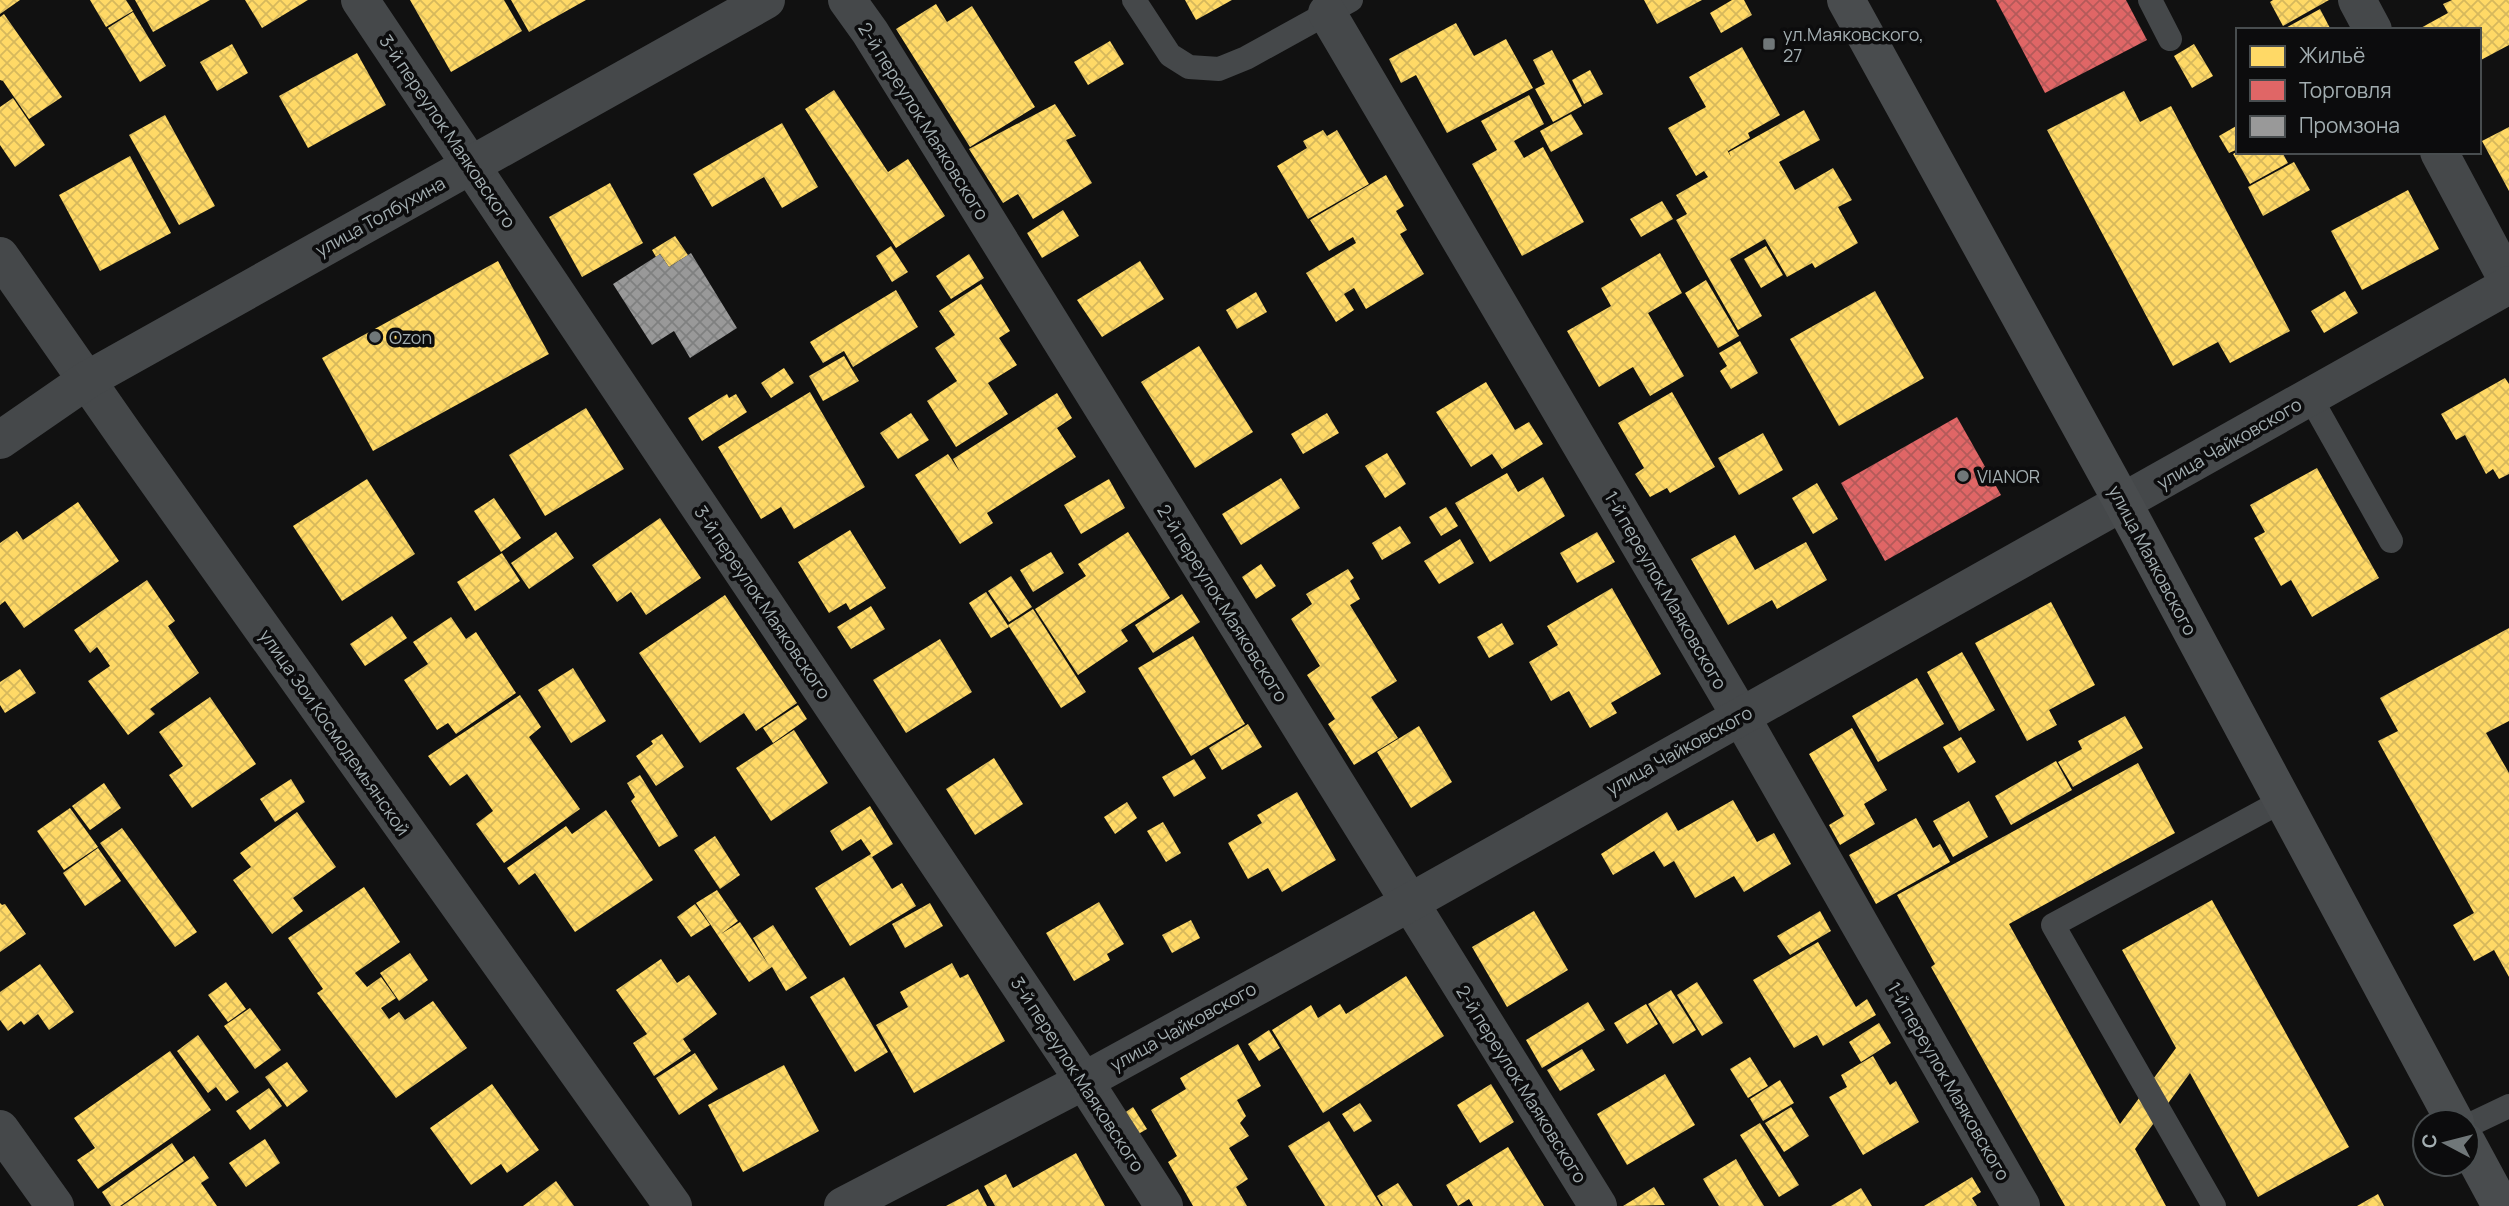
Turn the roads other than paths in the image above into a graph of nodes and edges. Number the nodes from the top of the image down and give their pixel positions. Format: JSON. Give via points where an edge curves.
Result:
{"nodes":[{"id":1,"x":360,"y":0,"type":"edge"},
{"id":2,"x":766,"y":0,"type":"edge"},
{"id":3,"x":847,"y":0,"type":"edge"},
{"id":4,"x":1134,"y":0,"type":"edge"},
{"id":5,"x":1846,"y":0,"type":"edge"},
{"id":6,"x":2150,"y":0,"type":"edge"},
{"id":7,"x":2357,"y":0,"type":"edge"},
{"id":8,"x":1339,"y":6,"type":"edge"},
{"id":9,"x":2372,"y":28,"type":"edge"},
{"id":10,"x":2170,"y":38,"type":"dead end"},
{"id":11,"x":2440,"y":154,"type":"edge"},
{"id":12,"x":470,"y":166,"type":"junction"},
{"id":13,"x":0,"y":256,"type":"edge"},
{"id":14,"x":2509,"y":284,"type":"edge"},
{"id":15,"x":87,"y":380,"type":"junction"},
{"id":16,"x":2310,"y":397,"type":"junction"},
{"id":17,"x":0,"y":440,"type":"edge"},
{"id":18,"x":2123,"y":503,"type":"junction"},
{"id":19,"x":2391,"y":541,"type":"dead end"},
{"id":20,"x":1740,"y":716,"type":"junction"},
{"id":21,"x":2282,"y":801,"type":"junction"},
{"id":22,"x":1409,"y":903,"type":"junction"},
{"id":23,"x":1084,"y":1081,"type":"junction"},
{"id":24,"x":2509,"y":1106,"type":"edge"},
{"id":25,"x":2447,"y":1108,"type":"edge"},
{"id":26,"x":2481,"y":1119,"type":"edge"},
{"id":27,"x":0,"y":1129,"type":"edge"},
{"id":28,"x":2481,"y":1169,"type":"edge"},
{"id":29,"x":55,"y":1206,"type":"edge"},
{"id":30,"x":673,"y":1206,"type":"edge"},
{"id":31,"x":843,"y":1206,"type":"edge"},
{"id":32,"x":1164,"y":1206,"type":"edge"},
{"id":33,"x":1598,"y":1206,"type":"edge"},
{"id":34,"x":2021,"y":1206,"type":"edge"},
{"id":35,"x":2214,"y":1206,"type":"edge"},
{"id":36,"x":2501,"y":1206,"type":"edge"}],
"edges":[{"from":1,"to":12,"type":"street","name":"3-й переулок Маяковского"},
{"from":2,"to":12,"type":"street","name":"улица Толбухина"},
{"from":3,"to":22,"type":"street","name":"2-й переулок Маяковского"},
{"from":4,"to":8,"type":"lane","via":[[1170,55],[1189,67],[1219,69]]},
{"from":5,"to":18,"type":"street","name":"улица Маяковского"},
{"from":6,"to":10,"type":"lane"},
{"from":7,"to":9,"type":"street"},
{"from":8,"to":20,"type":"street","name":"1-й переулок Маяковского"},
{"from":11,"to":14,"type":"street"},
{"from":12,"to":15,"type":"street","name":"улица Толбухина"},
{"from":12,"to":23,"type":"street","name":"3-й переулок Маяковского"},
{"from":13,"to":15,"type":"street","name":"улица Зои Космодемьянской"},
{"from":14,"to":16,"type":"street","name":"улица Чайковского"},
{"from":15,"to":17,"type":"street","name":"улица Толбухина"},
{"from":15,"to":30,"type":"street","name":"улица Зои Космодемьянской"},
{"from":16,"to":18,"type":"street","name":"улица Чайковского"},
{"from":16,"to":19,"type":"lane"},
{"from":18,"to":20,"type":"street","name":"улица Чайковского"},
{"from":18,"to":21,"type":"street","name":"улица Маяковского"},
{"from":20,"to":22,"type":"street","name":"улица Чайковского"},
{"from":20,"to":34,"type":"street","name":"1-й переулок Маяковского"},
{"from":21,"to":25,"type":"street","name":"улица Маяковского"},
{"from":21,"to":35,"type":"lane","via":[[2053,925]]},
{"from":22,"to":23,"type":"street","name":"улица Чайковского"},
{"from":22,"to":33,"type":"street","name":"2-й переулок Маяковского"},
{"from":23,"to":31,"type":"street","name":"улица Чайковского"},
{"from":23,"to":32,"type":"street","name":"3-й переулок Маяковского"},
{"from":24,"to":26,"type":"lane"},
{"from":27,"to":29,"type":"street"},
{"from":28,"to":36,"type":"street"}]}
